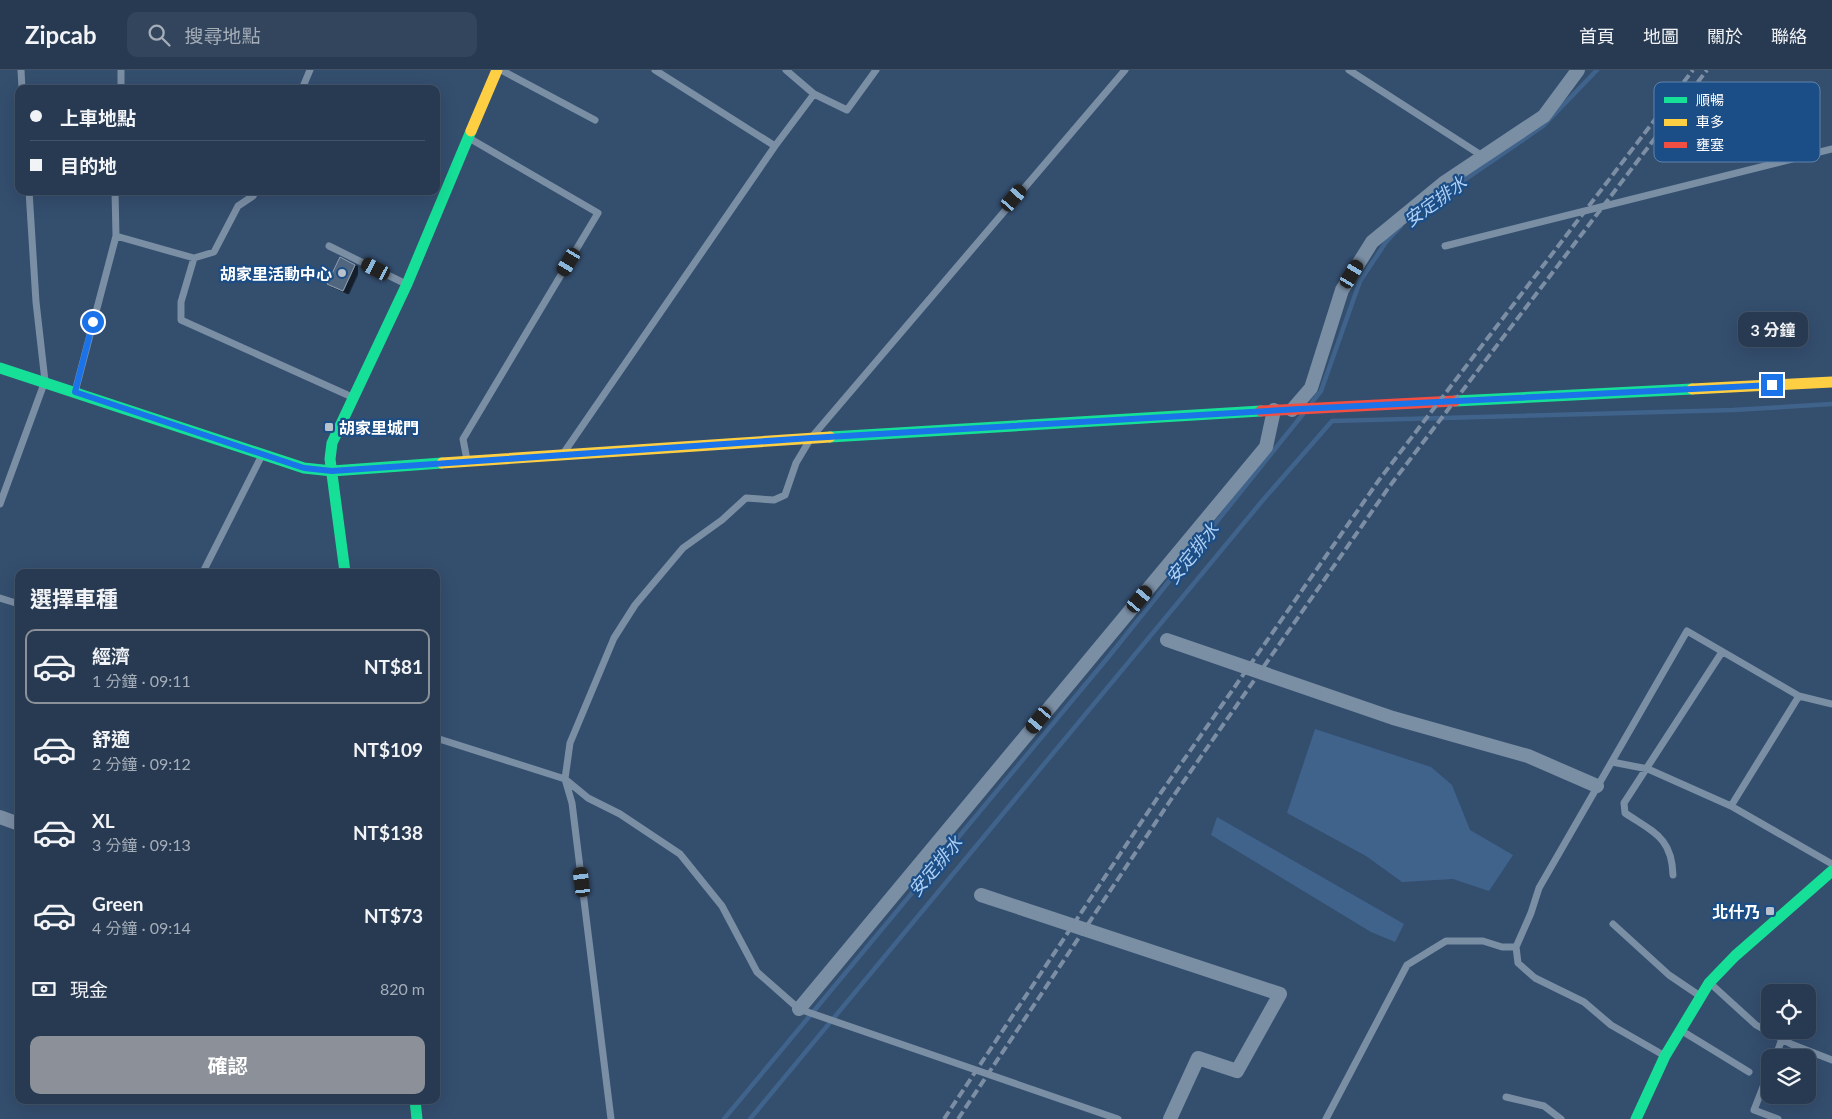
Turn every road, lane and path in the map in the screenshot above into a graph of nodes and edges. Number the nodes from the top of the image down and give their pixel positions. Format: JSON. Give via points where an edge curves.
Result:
{"nodes":[{"id":1,"x":21,"y":70,"type":"edge"},
{"id":2,"x":121,"y":70,"type":"edge"},
{"id":3,"x":310,"y":70,"type":"edge"},
{"id":4,"x":497,"y":70,"type":"edge"},
{"id":5,"x":501,"y":70,"type":"edge"},
{"id":6,"x":655,"y":70,"type":"edge"},
{"id":7,"x":786,"y":70,"type":"edge"},
{"id":8,"x":876,"y":70,"type":"edge"},
{"id":9,"x":1124,"y":70,"type":"edge"},
{"id":10,"x":1349,"y":70,"type":"edge"},
{"id":11,"x":1578,"y":70,"type":"edge"},
{"id":12,"x":22,"y":85,"type":"edge"},
{"id":13,"x":121,"y":85,"type":"edge"},
{"id":14,"x":304,"y":85,"type":"edge"},
{"id":15,"x":814,"y":94,"type":"junction"},
{"id":16,"x":595,"y":120,"type":"dead end"},
{"id":17,"x":469,"y":138,"type":"junction"},
{"id":18,"x":775,"y":146,"type":"junction"},
{"id":19,"x":1484,"y":157,"type":"junction"},
{"id":20,"x":1780,"y":162,"type":"edge"},
{"id":21,"x":29,"y":195,"type":"edge"},
{"id":22,"x":115,"y":195,"type":"edge"},
{"id":23,"x":254,"y":195,"type":"edge"},
{"id":24,"x":116,"y":236,"type":"junction"},
{"id":25,"x":329,"y":246,"type":"dead end"},
{"id":26,"x":1445,"y":246,"type":"dead end"},
{"id":27,"x":194,"y":258,"type":"junction"},
{"id":28,"x":407,"y":284,"type":"junction"},
{"id":29,"x":0,"y":368,"type":"edge"},
{"id":30,"x":45,"y":381,"type":"junction"},
{"id":31,"x":1832,"y":382,"type":"edge"},
{"id":32,"x":75,"y":392,"type":"junction"},
{"id":33,"x":352,"y":397,"type":"junction"},
{"id":34,"x":1296,"y":409,"type":"junction"},
{"id":35,"x":1274,"y":410,"type":"junction"},
{"id":36,"x":811,"y":438,"type":"junction"},
{"id":37,"x":262,"y":455,"type":"junction"},
{"id":38,"x":562,"y":456,"type":"junction"},
{"id":39,"x":467,"y":462,"type":"junction"},
{"id":40,"x":332,"y":471,"type":"junction"},
{"id":41,"x":0,"y":504,"type":"edge"},
{"id":42,"x":205,"y":569,"type":"edge"},
{"id":43,"x":345,"y":569,"type":"edge"},
{"id":44,"x":0,"y":598,"type":"edge"},
{"id":45,"x":15,"y":603,"type":"edge"},
{"id":46,"x":1167,"y":640,"type":"dead end"},
{"id":47,"x":1722,"y":652,"type":"junction"},
{"id":48,"x":1799,"y":696,"type":"junction"},
{"id":49,"x":1832,"y":704,"type":"edge"},
{"id":50,"x":440,"y":739,"type":"edge"},
{"id":51,"x":1612,"y":762,"type":"junction"},
{"id":52,"x":1648,"y":769,"type":"junction"},
{"id":53,"x":565,"y":778,"type":"junction"},
{"id":54,"x":1597,"y":786,"type":"junction"},
{"id":55,"x":1731,"y":806,"type":"junction"},
{"id":56,"x":0,"y":818,"type":"edge"},
{"id":57,"x":15,"y":823,"type":"edge"},
{"id":58,"x":1832,"y":864,"type":"edge"},
{"id":59,"x":1832,"y":871,"type":"edge"},
{"id":60,"x":1673,"y":875,"type":"dead end"},
{"id":61,"x":981,"y":895,"type":"dead end"},
{"id":62,"x":1613,"y":924,"type":"dead end"},
{"id":63,"x":1516,"y":947,"type":"junction"},
{"id":64,"x":1709,"y":982,"type":"junction"},
{"id":65,"x":1700,"y":996,"type":"junction"},
{"id":66,"x":803,"y":1010,"type":"junction"},
{"id":67,"x":1761,"y":1028,"type":"edge"},
{"id":68,"x":1680,"y":1030,"type":"junction"},
{"id":69,"x":1782,"y":1039,"type":"joint"},
{"id":70,"x":1778,"y":1049,"type":"edge"},
{"id":71,"x":1665,"y":1056,"type":"junction"},
{"id":72,"x":1832,"y":1060,"type":"edge"},
{"id":73,"x":1748,"y":1072,"type":"dead end"},
{"id":74,"x":1761,"y":1092,"type":"edge"},
{"id":75,"x":1506,"y":1097,"type":"dead end"},
{"id":76,"x":415,"y":1104,"type":"edge"},
{"id":77,"x":417,"y":1119,"type":"edge"},
{"id":78,"x":611,"y":1119,"type":"edge"},
{"id":79,"x":1118,"y":1119,"type":"edge"},
{"id":80,"x":1170,"y":1119,"type":"edge"},
{"id":81,"x":1326,"y":1119,"type":"edge"},
{"id":82,"x":1561,"y":1119,"type":"edge"},
{"id":83,"x":1636,"y":1119,"type":"edge"},
{"id":84,"x":1778,"y":1119,"type":"edge"}],
"edges":[{"from":1,"to":12,"type":"lane"},
{"from":2,"to":13,"type":"lane"},
{"from":3,"to":14,"type":"lane"},
{"from":4,"to":17,"type":"street"},
{"from":5,"to":16,"type":"lane"},
{"from":6,"to":18,"type":"lane"},
{"from":7,"to":15,"type":"lane"},
{"from":8,"to":15,"type":"lane","via":[[848,110]]},
{"from":9,"to":36,"type":"lane"},
{"from":10,"to":19,"type":"lane"},
{"from":11,"to":19,"type":"street","via":[[1544,116]]},
{"from":15,"to":18,"type":"lane"},
{"from":17,"to":28,"type":"street"},
{"from":17,"to":39,"type":"lane","via":[[598,213],[463,440]]},
{"from":18,"to":38,"type":"lane"},
{"from":19,"to":34,"type":"street","via":[[1445,182],[1372,242],[1342,290],[1311,388]]},
{"from":20,"to":26,"type":"lane"},
{"from":21,"to":30,"type":"lane"},
{"from":22,"to":24,"type":"lane"},
{"from":23,"to":27,"type":"lane","via":[[238,206],[214,252]]},
{"from":24,"to":27,"type":"lane"},
{"from":24,"to":32,"type":"lane"},
{"from":25,"to":28,"type":"lane"},
{"from":27,"to":33,"type":"lane","via":[[181,302],[181,320]]},
{"from":28,"to":33,"type":"street"},
{"from":29,"to":30,"type":"street"},
{"from":30,"to":32,"type":"street"},
{"from":30,"to":41,"type":"lane"},
{"from":31,"to":34,"type":"street"},
{"from":32,"to":37,"type":"street"},
{"from":33,"to":40,"type":"street","via":[[332,442]]},
{"from":34,"to":35,"type":"street"},
{"from":35,"to":36,"type":"street"},
{"from":35,"to":66,"type":"street","via":[[1266,447]]},
{"from":36,"to":38,"type":"street"},
{"from":36,"to":53,"type":"lane","via":[[796,463],[785,495],[774,500],[746,498],[722,520],[682,548],[635,605],[614,638],[570,742]]},
{"from":37,"to":40,"type":"street","via":[[304,468]]},
{"from":37,"to":42,"type":"lane"},
{"from":38,"to":39,"type":"street"},
{"from":39,"to":40,"type":"street"},
{"from":40,"to":43,"type":"street"},
{"from":44,"to":45,"type":"lane"},
{"from":46,"to":54,"type":"street","via":[[1392,718],[1528,756]]},
{"from":47,"to":48,"type":"lane"},
{"from":47,"to":51,"type":"lane","via":[[1687,631]]},
{"from":47,"to":52,"type":"lane"},
{"from":48,"to":49,"type":"lane"},
{"from":48,"to":55,"type":"lane"},
{"from":50,"to":53,"type":"lane"},
{"from":51,"to":52,"type":"lane"},
{"from":51,"to":54,"type":"lane"},
{"from":52,"to":55,"type":"lane"},
{"from":52,"to":60,"type":"lane","via":[[1624,803],[1625,813],[1664,840],[1672,861]]},
{"from":53,"to":66,"type":"lane","via":[[588,798],[620,814],[680,854],[722,906],[757,972]]},
{"from":53,"to":78,"type":"lane","via":[[572,802]]},
{"from":54,"to":63,"type":"lane","via":[[1539,888]]},
{"from":55,"to":58,"type":"lane"},
{"from":56,"to":57,"type":"street"},
{"from":59,"to":64,"type":"street"},
{"from":61,"to":80,"type":"street","via":[[1280,994],[1237,1072],[1198,1058]]},
{"from":62,"to":65,"type":"lane","via":[[1669,975]]},
{"from":63,"to":71,"type":"lane","via":[[1518,963],[1535,978],[1584,1002],[1611,1025]]},
{"from":63,"to":81,"type":"lane","via":[[1502,947],[1483,941],[1446,941],[1407,965]]},
{"from":64,"to":65,"type":"street"},
{"from":64,"to":67,"type":"lane"},
{"from":65,"to":68,"type":"street"},
{"from":66,"to":79,"type":"lane"},
{"from":68,"to":71,"type":"street"},
{"from":68,"to":73,"type":"lane"},
{"from":69,"to":70,"type":"lane"},
{"from":69,"to":72,"type":"lane"},
{"from":71,"to":83,"type":"street"},
{"from":74,"to":84,"type":"lane","via":[[1754,1110]]},
{"from":75,"to":82,"type":"lane","via":[[1544,1106]]},
{"from":76,"to":77,"type":"street"}]}
